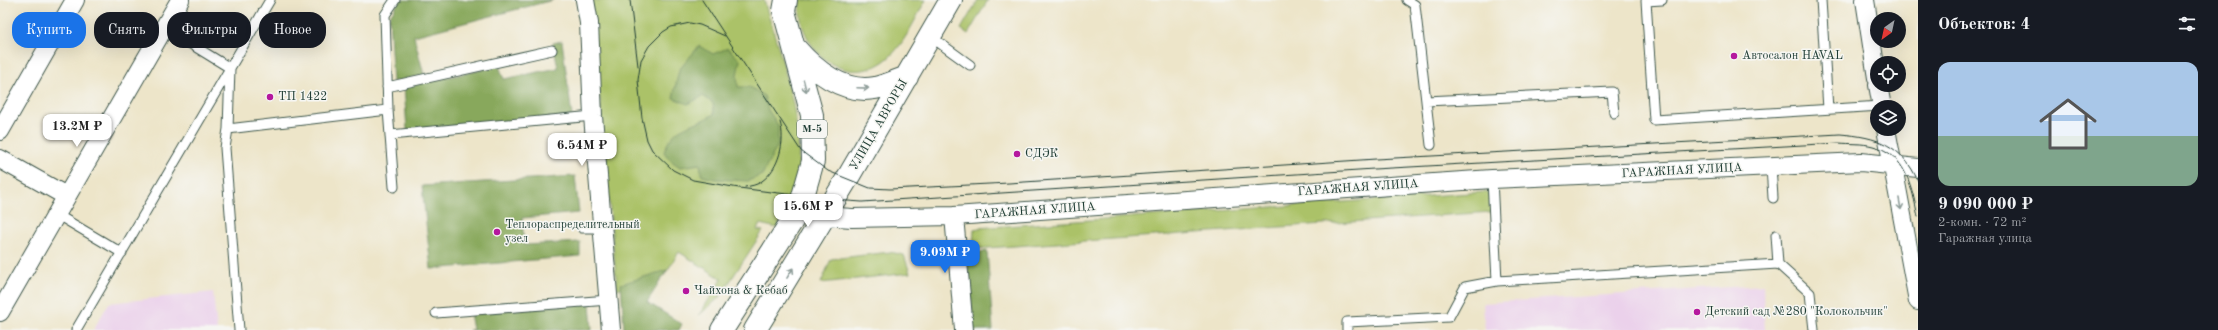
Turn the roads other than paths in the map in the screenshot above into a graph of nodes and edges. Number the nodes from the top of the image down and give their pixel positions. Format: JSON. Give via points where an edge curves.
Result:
{"nodes":[{"id":1,"x":75,"y":0,"type":"edge"},
{"id":2,"x":180,"y":0,"type":"edge"},
{"id":3,"x":270,"y":0,"type":"edge"},
{"id":4,"x":395,"y":0,"type":"edge"},
{"id":5,"x":585,"y":0,"type":"edge"},
{"id":6,"x":786,"y":0,"type":"edge"},
{"id":7,"x":951,"y":0,"type":"edge"},
{"id":8,"x":1407,"y":0,"type":"edge"},
{"id":9,"x":1662,"y":0,"type":"edge"},
{"id":10,"x":1821,"y":0,"type":"edge"},
{"id":11,"x":1864,"y":0,"type":"edge"},
{"id":12,"x":163,"y":27,"type":"junction"},
{"id":13,"x":930,"y":36,"type":"junction"},
{"id":14,"x":795,"y":48,"type":"junction"},
{"id":15,"x":552,"y":50,"type":"dead end"},
{"id":16,"x":1873,"y":56,"type":"edge"},
{"id":17,"x":970,"y":65,"type":"dead end"},
{"id":18,"x":230,"y":68,"type":"junction"},
{"id":19,"x":907,"y":77,"type":"junction"},
{"id":20,"x":387,"y":87,"type":"junction"},
{"id":21,"x":1426,"y":102,"type":"junction"},
{"id":22,"x":1870,"y":107,"type":"edge"},
{"id":23,"x":1828,"y":109,"type":"junction"},
{"id":24,"x":388,"y":110,"type":"junction"},
{"id":25,"x":1614,"y":113,"type":"dead end"},
{"id":26,"x":593,"y":116,"type":"junction"},
{"id":27,"x":228,"y":129,"type":"junction"},
{"id":28,"x":0,"y":130,"type":"edge"},
{"id":29,"x":390,"y":134,"type":"junction"},
{"id":30,"x":1887,"y":136,"type":"edge"},
{"id":31,"x":1432,"y":145,"type":"dead end"},
{"id":32,"x":0,"y":159,"type":"edge"},
{"id":33,"x":1771,"y":166,"type":"junction"},
{"id":34,"x":1892,"y":166,"type":"junction"},
{"id":35,"x":1918,"y":168,"type":"edge"},
{"id":36,"x":1492,"y":179,"type":"junction"},
{"id":37,"x":394,"y":187,"type":"dead end"},
{"id":38,"x":66,"y":196,"type":"junction"},
{"id":39,"x":1773,"y":198,"type":"dead end"},
{"id":40,"x":799,"y":210,"type":"junction"},
{"id":41,"x":56,"y":214,"type":"junction"},
{"id":42,"x":824,"y":216,"type":"junction"},
{"id":43,"x":954,"y":216,"type":"junction"},
{"id":44,"x":582,"y":228,"type":"dead end"},
{"id":45,"x":602,"y":228,"type":"junction"},
{"id":46,"x":1776,"y":235,"type":"dead end"},
{"id":47,"x":122,"y":253,"type":"junction"},
{"id":48,"x":1778,"y":264,"type":"junction"},
{"id":49,"x":1497,"y":281,"type":"junction"},
{"id":50,"x":608,"y":300,"type":"junction"},
{"id":51,"x":1918,"y":301,"type":"edge"},
{"id":52,"x":1,"y":308,"type":"edge"},
{"id":53,"x":436,"y":313,"type":"dead end"},
{"id":54,"x":76,"y":330,"type":"edge"},
{"id":55,"x":239,"y":330,"type":"edge"},
{"id":56,"x":611,"y":330,"type":"edge"},
{"id":57,"x":722,"y":330,"type":"edge"},
{"id":58,"x":755,"y":330,"type":"edge"},
{"id":59,"x":964,"y":330,"type":"edge"},
{"id":60,"x":1347,"y":330,"type":"edge"},
{"id":61,"x":1814,"y":330,"type":"edge"}],
"edges":[{"from":1,"to":28,"type":"street"},
{"from":2,"to":12,"type":"street"},
{"from":3,"to":18,"type":"lane"},
{"from":4,"to":20,"type":"lane","via":[[385,15]]},
{"from":5,"to":26,"type":"street","via":[[589,22]]},
{"from":6,"to":14,"type":"main road","number":"М-5","via":[[784,11]]},
{"from":7,"to":13,"type":"main road","name":"УЛИЦА АВРОРЫ"},
{"from":8,"to":21,"type":"lane","via":[[1415,5]]},
{"from":9,"to":23,"type":"lane","via":[[1646,1],[1654,120]]},
{"from":10,"to":23,"type":"lane"},
{"from":11,"to":16,"type":"street"},
{"from":12,"to":18,"type":"lane"},
{"from":12,"to":38,"type":"street"},
{"from":13,"to":17,"type":"lane"},
{"from":13,"to":19,"type":"main road","name":"УЛИЦА АВРОРЫ"},
{"from":14,"to":19,"type":"main road","one_way":true,"via":[[822,73],[845,85],[874,88]]},
{"from":14,"to":40,"type":"main road","number":"М-5","one_way":true,"via":[[812,115],[813,161]]},
{"from":15,"to":20,"type":"lane"},
{"from":18,"to":27,"type":"lane"},
{"from":18,"to":47,"type":"lane"},
{"from":19,"to":42,"type":"main road","name":"УЛИЦА АВРОРЫ"},
{"from":20,"to":24,"type":"lane"},
{"from":21,"to":25,"type":"lane","via":[[1612,92]]},
{"from":21,"to":31,"type":"lane"},
{"from":22,"to":23,"type":"lane"},
{"from":24,"to":27,"type":"lane"},
{"from":24,"to":29,"type":"lane"},
{"from":26,"to":29,"type":"lane"},
{"from":26,"to":45,"type":"street"},
{"from":27,"to":55,"type":"lane","via":[[225,148]]},
{"from":29,"to":37,"type":"lane"},
{"from":30,"to":34,"type":"street"},
{"from":32,"to":38,"type":"street"},
{"from":33,"to":34,"type":"street","name":"ГАРАЖНАЯ УЛИЦА","via":[[1861,162]]},
{"from":33,"to":36,"type":"street","name":"ГАРАЖНАЯ УЛИЦА"},
{"from":33,"to":39,"type":"lane"},
{"from":34,"to":35,"type":"street","name":"ГАРАЖНАЯ УЛИЦА"},
{"from":34,"to":51,"type":"street","one_way":true},
{"from":36,"to":43,"type":"street","name":"ГАРАЖНАЯ УЛИЦА"},
{"from":36,"to":49,"type":"lane"},
{"from":38,"to":41,"type":"street"},
{"from":40,"to":42,"type":"street","name":"ГАРАЖНАЯ УЛИЦА"},
{"from":40,"to":57,"type":"main road","number":"М-5"},
{"from":41,"to":47,"type":"lane"},
{"from":41,"to":52,"type":"street"},
{"from":42,"to":43,"type":"street","name":"ГАРАЖНАЯ УЛИЦА"},
{"from":58,"to":42,"type":"main road","name":"УЛИЦА АВРОРЫ","one_way":true},
{"from":43,"to":59,"type":"street"},
{"from":44,"to":45,"type":"lane"},
{"from":45,"to":50,"type":"street"},
{"from":46,"to":48,"type":"lane"},
{"from":47,"to":54,"type":"lane"},
{"from":48,"to":49,"type":"lane"},
{"from":48,"to":61,"type":"lane","via":[[1810,293]]},
{"from":49,"to":60,"type":"lane","via":[[1465,288],[1449,317],[1347,322]]},
{"from":50,"to":53,"type":"lane"},
{"from":50,"to":56,"type":"street"}]}
